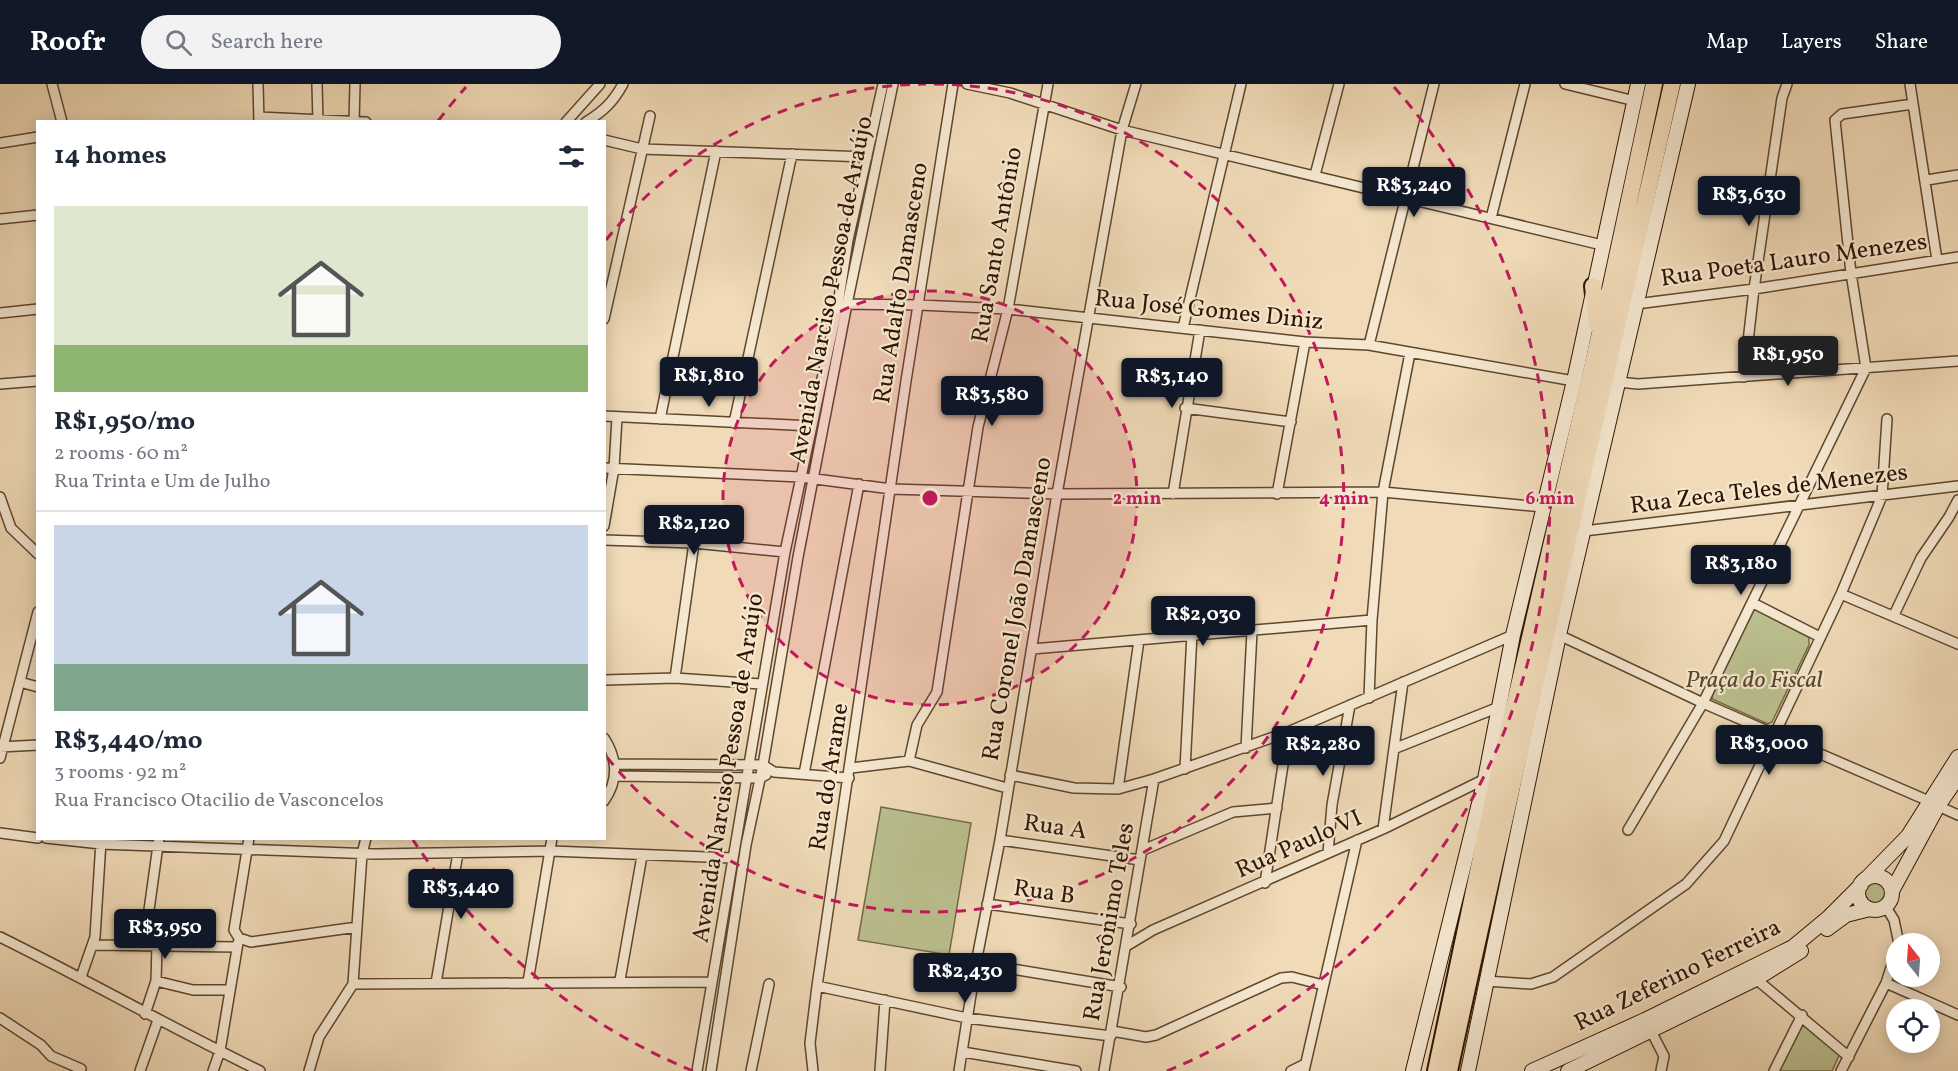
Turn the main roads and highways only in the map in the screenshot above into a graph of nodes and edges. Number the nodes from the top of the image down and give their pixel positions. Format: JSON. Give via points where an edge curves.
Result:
{"nodes":[{"id":1,"x":1638,"y":84,"type":"edge"},
{"id":2,"x":1654,"y":84,"type":"edge"},
{"id":3,"x":1672,"y":84,"type":"edge"},
{"id":4,"x":1688,"y":84,"type":"edge"},
{"id":5,"x":1638,"y":238,"type":"junction"},
{"id":6,"x":1593,"y":286,"type":"junction"},
{"id":7,"x":1638,"y":296,"type":"junction"},
{"id":8,"x":1598,"y":340,"type":"junction"},
{"id":9,"x":1958,"y":757,"type":"edge"},
{"id":10,"x":1958,"y":777,"type":"edge"},
{"id":11,"x":1492,"y":778,"type":"junction"},
{"id":12,"x":1934,"y":804,"type":"junction"},
{"id":13,"x":1863,"y":882,"type":"junction"},
{"id":14,"x":1892,"y":891,"type":"junction"},
{"id":15,"x":1870,"y":909,"type":"junction"},
{"id":16,"x":1565,"y":1055,"type":"junction"},
{"id":17,"x":1570,"y":1070,"type":"edge"},
{"id":18,"x":1413,"y":1071,"type":"edge"},
{"id":19,"x":1436,"y":1071,"type":"edge"},
{"id":20,"x":1449,"y":1071,"type":"edge"},
{"id":21,"x":1468,"y":1071,"type":"edge"},
{"id":22,"x":1532,"y":1071,"type":"edge"}],
"edges":[{"from":1,"to":6,"type":"main road"},
{"from":2,"to":8,"type":"highway"},
{"from":3,"to":5,"type":"highway"},
{"from":4,"to":7,"type":"main road"},
{"from":5,"to":7,"type":"highway"},
{"from":5,"to":20,"type":"highway","via":[[1524,725]]},
{"from":6,"to":8,"type":"highway"},
{"from":6,"to":11,"type":"main road","via":[[1513,635],[1499,707]]},
{"from":7,"to":21,"type":"main road","via":[[1558,635]]},
{"from":8,"to":11,"type":"highway"},
{"from":9,"to":12,"type":"main road","name":"Rua Zeferino Ferreira"},
{"from":10,"to":12,"type":"main road","name":"Rua Zeferino Ferreira"},
{"from":11,"to":18,"type":"main road"},
{"from":11,"to":19,"type":"highway"},
{"from":12,"to":13,"type":"main road","name":"Rua Zeferino Ferreira"},
{"from":12,"to":14,"type":"main road","name":"Rua Zeferino Ferreira"},
{"from":13,"to":14,"type":"main road","via":[[1882,878]]},
{"from":13,"to":15,"type":"main road","via":[[1860,899]]},
{"from":13,"to":16,"type":"main road","name":"Rua Zeferino Ferreira","via":[[1793,947]]},
{"from":14,"to":15,"type":"main road","via":[[1886,907]]},
{"from":15,"to":17,"type":"main road","name":"Rua Zeferino Ferreira","via":[[1839,920],[1800,953],[1756,979]]},
{"from":16,"to":17,"type":"main road"},
{"from":16,"to":22,"type":"main road","name":"Rua Zeferino Ferreira"}]}
